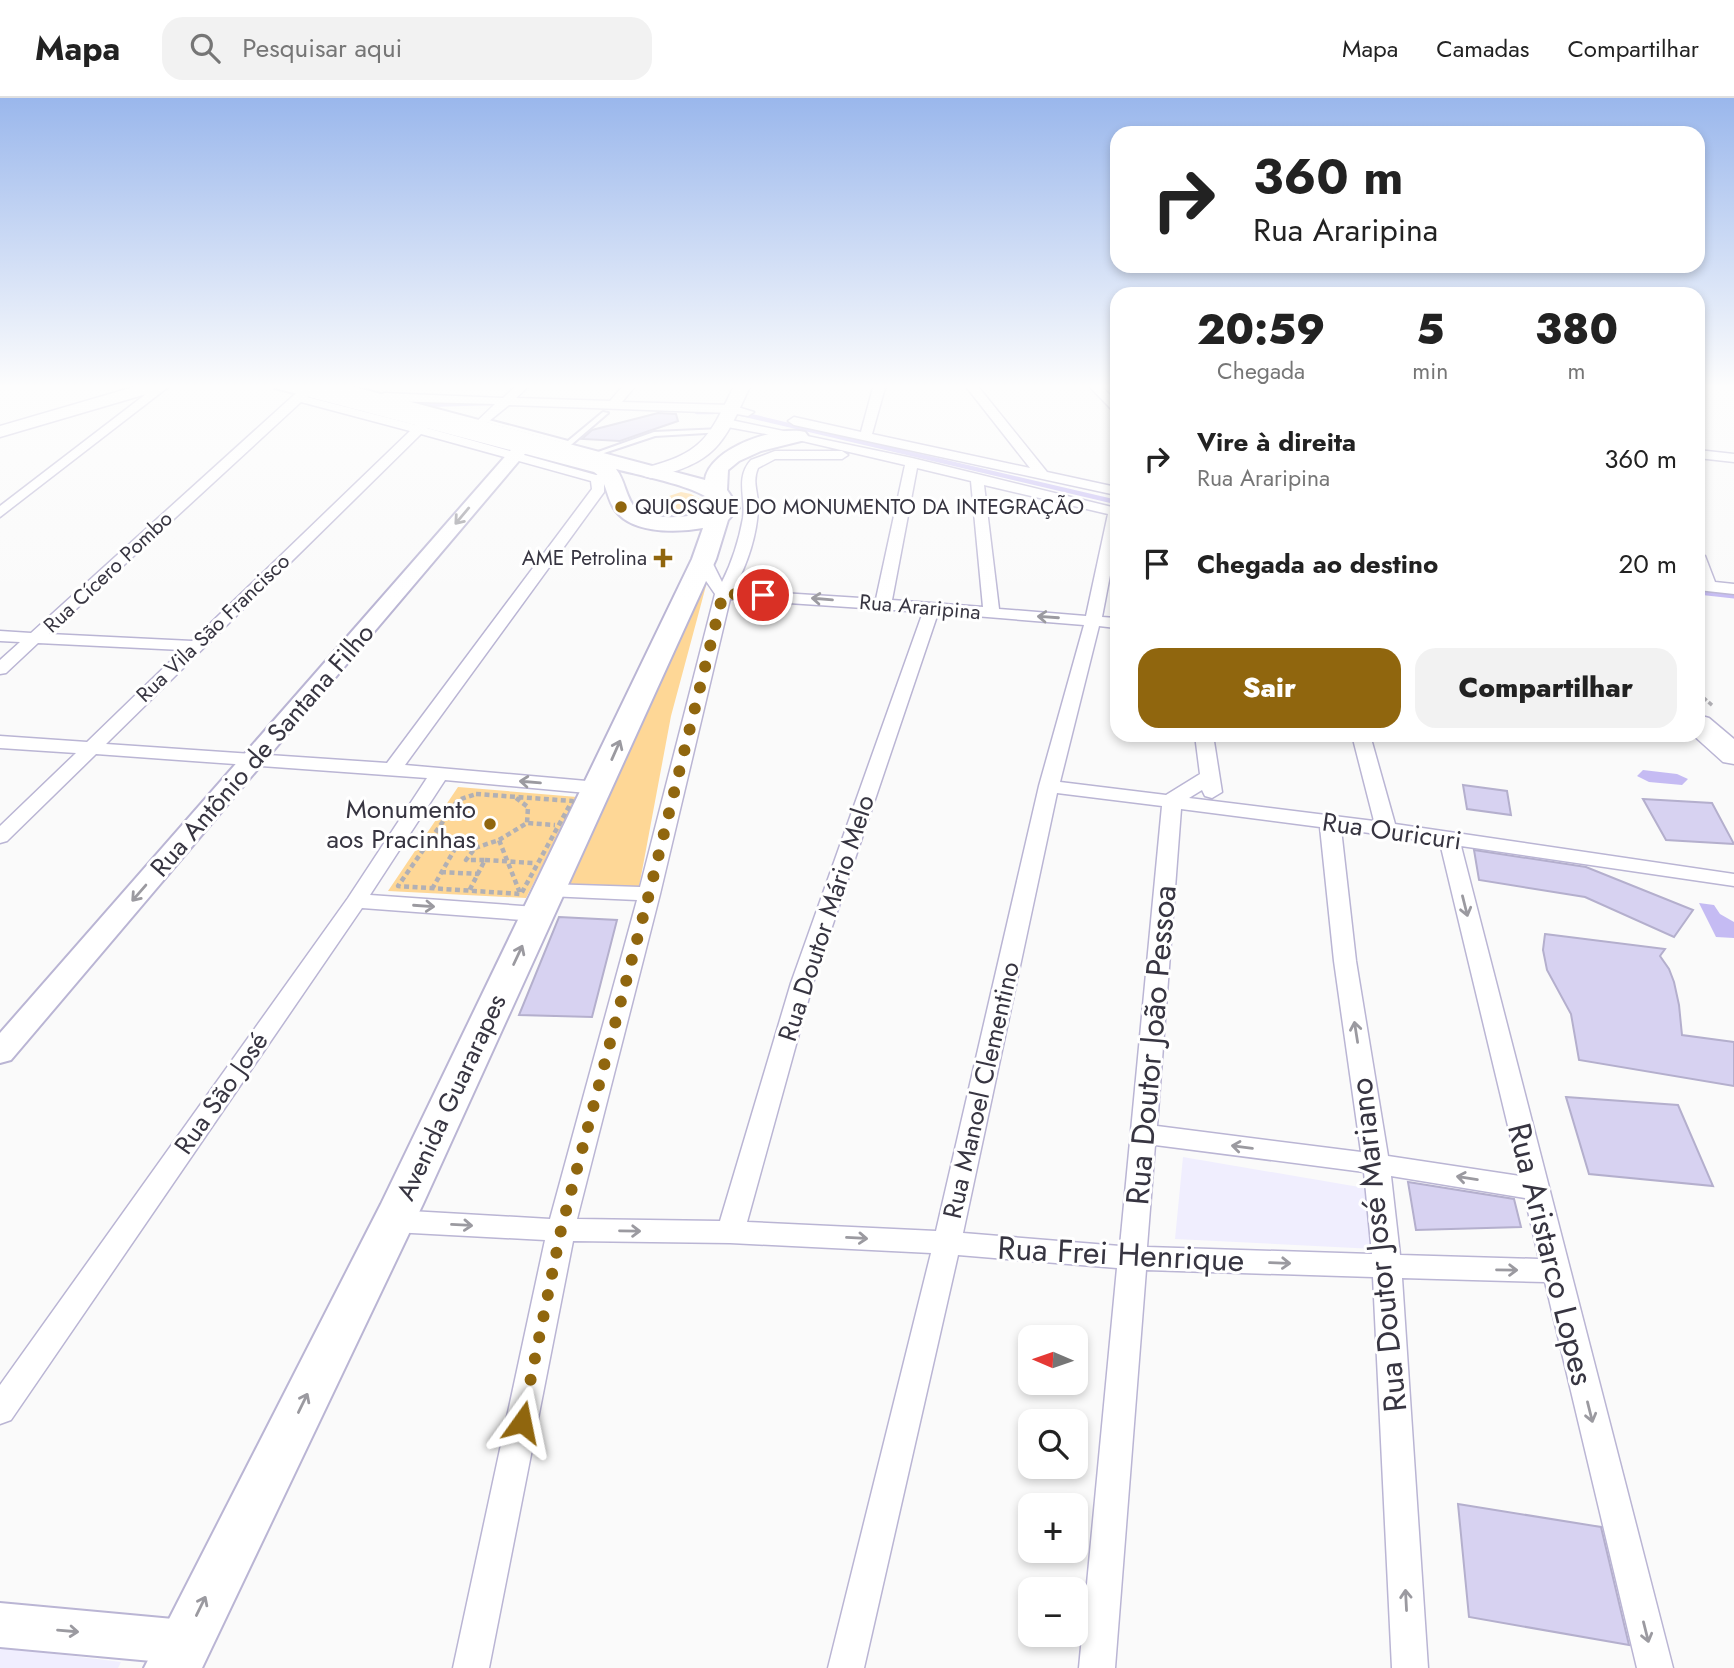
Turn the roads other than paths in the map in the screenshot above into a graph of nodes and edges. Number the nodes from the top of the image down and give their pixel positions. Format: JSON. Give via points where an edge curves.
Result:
{"nodes":[{"id":1,"x":72,"y":457,"type":"edge"},
{"id":2,"x":236,"y":457,"type":"edge"},
{"id":3,"x":389,"y":457,"type":"edge"},
{"id":4,"x":513,"y":457,"type":"edge"},
{"id":5,"x":552,"y":457,"type":"edge"},
{"id":6,"x":595,"y":457,"type":"edge"},
{"id":7,"x":697,"y":457,"type":"edge"},
{"id":8,"x":711,"y":457,"type":"edge"},
{"id":9,"x":734,"y":457,"type":"edge"},
{"id":10,"x":767,"y":457,"type":"edge"},
{"id":11,"x":890,"y":457,"type":"edge"},
{"id":12,"x":966,"y":457,"type":"edge"},
{"id":13,"x":1028,"y":457,"type":"edge"},
{"id":14,"x":1705,"y":461,"type":"edge"},
{"id":15,"x":912,"y":462,"type":"junction"},
{"id":16,"x":1734,"y":464,"type":"edge"},
{"id":17,"x":651,"y":472,"type":"junction"},
{"id":18,"x":1041,"y":474,"type":"junction"},
{"id":19,"x":977,"y":479,"type":"junction"},
{"id":20,"x":684,"y":481,"type":"junction"},
{"id":21,"x":609,"y":483,"type":"junction"},
{"id":22,"x":1110,"y":490,"type":"edge"},
{"id":23,"x":717,"y":506,"type":"junction"},
{"id":24,"x":1110,"y":511,"type":"edge"},
{"id":25,"x":0,"y":513,"type":"edge"},
{"id":26,"x":705,"y":559,"type":"junction"},
{"id":27,"x":1110,"y":571,"type":"edge"},
{"id":28,"x":1705,"y":586,"type":"edge"},
{"id":29,"x":1734,"y":589,"type":"edge"},
{"id":30,"x":723,"y":594,"type":"junction"},
{"id":31,"x":883,"y":604,"type":"junction"},
{"id":32,"x":932,"y":608,"type":"junction"},
{"id":33,"x":992,"y":613,"type":"junction"},
{"id":34,"x":1105,"y":621,"type":"edge"},
{"id":35,"x":0,"y":636,"type":"edge"},
{"id":36,"x":37,"y":638,"type":"junction"},
{"id":37,"x":195,"y":646,"type":"junction"},
{"id":38,"x":0,"y":669,"type":"edge"},
{"id":39,"x":1705,"y":730,"type":"edge"},
{"id":40,"x":0,"y":742,"type":"edge"},
{"id":41,"x":1205,"y":742,"type":"edge"},
{"id":42,"x":1363,"y":742,"type":"edge"},
{"id":43,"x":90,"y":748,"type":"junction"},
{"id":44,"x":1734,"y":755,"type":"edge"},
{"id":45,"x":255,"y":760,"type":"junction"},
{"id":46,"x":392,"y":769,"type":"junction"},
{"id":47,"x":439,"y":774,"type":"junction"},
{"id":48,"x":1209,"y":778,"type":"junction"},
{"id":49,"x":1049,"y":786,"type":"junction"},
{"id":50,"x":598,"y":788,"type":"junction"},
{"id":51,"x":1172,"y":800,"type":"junction"},
{"id":52,"x":1216,"y":807,"type":"junction"},
{"id":53,"x":1330,"y":823,"type":"junction"},
{"id":54,"x":1387,"y":830,"type":"junction"},
{"id":55,"x":0,"y":837,"type":"edge"},
{"id":56,"x":1449,"y":839,"type":"junction"},
{"id":57,"x":1734,"y":880,"type":"edge"},
{"id":58,"x":536,"y":890,"type":"junction"},
{"id":59,"x":649,"y":894,"type":"junction"},
{"id":60,"x":356,"y":901,"type":"junction"},
{"id":61,"x":0,"y":1052,"type":"edge"},
{"id":62,"x":1142,"y":1134,"type":"junction"},
{"id":63,"x":1376,"y":1164,"type":"junction"},
{"id":64,"x":1535,"y":1189,"type":"junction"},
{"id":65,"x":393,"y":1221,"type":"junction"},
{"id":66,"x":561,"y":1230,"type":"junction"},
{"id":67,"x":730,"y":1232,"type":"junction"},
{"id":68,"x":947,"y":1243,"type":"junction"},
{"id":69,"x":1134,"y":1258,"type":"junction"},
{"id":70,"x":1387,"y":1267,"type":"junction"},
{"id":71,"x":1555,"y":1271,"type":"junction"},
{"id":72,"x":0,"y":1410,"type":"edge"},
{"id":73,"x":0,"y":1625,"type":"edge"},
{"id":74,"x":178,"y":1655,"type":"edge"},
{"id":75,"x":471,"y":1668,"type":"edge"},
{"id":76,"x":846,"y":1668,"type":"edge"},
{"id":77,"x":1097,"y":1668,"type":"edge"},
{"id":78,"x":1409,"y":1668,"type":"edge"},
{"id":79,"x":1655,"y":1668,"type":"edge"}],
"edges":[{"from":1,"to":25,"type":"street"},
{"from":2,"to":36,"type":"street","name":"Rua Cícero Pombo"},
{"from":3,"to":37,"type":"street","name":"Rua Vila São Francisco"},
{"from":4,"to":45,"type":"street","name":"Rua Antônio de Santana Filho","one_way":true},
{"from":5,"to":21,"type":"main road","via":[[601,468]]},
{"from":6,"to":17,"type":"main road"},
{"from":7,"to":17,"type":"main road"},
{"from":8,"to":20,"type":"main road","via":[[708,465]]},
{"from":9,"to":23,"type":"main road","name":"Avenida Guararapes","via":[[718,468]]},
{"from":10,"to":30,"type":"street","via":[[751,468],[747,490],[751,503],[735,579]]},
{"from":11,"to":15,"type":"street"},
{"from":12,"to":18,"type":"street"},
{"from":13,"to":18,"type":"street"},
{"from":14,"to":16,"type":"street"},
{"from":15,"to":19,"type":"street"},
{"from":15,"to":31,"type":"street"},
{"from":17,"to":20,"type":"main road"},
{"from":18,"to":22,"type":"street"},
{"from":19,"to":24,"type":"street"},
{"from":19,"to":33,"type":"street"},
{"from":20,"to":23,"type":"main road"},
{"from":21,"to":23,"type":"main road","via":[[631,515],[648,520],[686,523]]},
{"from":21,"to":46,"type":"street","via":[[599,489]]},
{"from":23,"to":26,"type":"main road","name":"Avenida Guararapes"},
{"from":26,"to":30,"type":"street"},
{"from":50,"to":26,"type":"main road","name":"Avenida Guararapes","one_way":true},
{"from":27,"to":34,"type":"street","name":"Rua Manoel Clementino"},
{"from":28,"to":29,"type":"street"},
{"from":31,"to":30,"type":"street","name":"Rua Araripina","one_way":true},
{"from":30,"to":59,"type":"street"},
{"from":31,"to":32,"type":"street","name":"Rua Araripina"},
{"from":32,"to":33,"type":"street","name":"Rua Araripina"},
{"from":32,"to":67,"type":"street","name":"Rua Doutor Mário Melo","via":[[802,983]]},
{"from":34,"to":33,"type":"street","name":"Rua Araripina","one_way":true},
{"from":34,"to":49,"type":"street","name":"Rua Manoel Clementino"},
{"from":35,"to":36,"type":"street"},
{"from":36,"to":37,"type":"street"},
{"from":36,"to":38,"type":"street","name":"Rua Cícero Pombo"},
{"from":37,"to":43,"type":"street","name":"Rua Vila São Francisco"},
{"from":39,"to":44,"type":"highway"},
{"from":40,"to":43,"type":"street"},
{"from":41,"to":48,"type":"street"},
{"from":42,"to":54,"type":"street"},
{"from":43,"to":45,"type":"street"},
{"from":43,"to":55,"type":"street","name":"Rua Vila São Francisco"},
{"from":45,"to":46,"type":"street"},
{"from":45,"to":61,"type":"street","name":"Rua Antônio de Santana Filho","one_way":true},
{"from":46,"to":47,"type":"street"},
{"from":50,"to":47,"type":"street","one_way":true},
{"from":47,"to":60,"type":"street","name":"Rua São José"},
{"from":48,"to":51,"type":"street"},
{"from":48,"to":52,"type":"street"},
{"from":49,"to":51,"type":"street","name":"Rua Ouricuri"},
{"from":49,"to":68,"type":"street","name":"Rua Manoel Clementino"},
{"from":50,"to":58,"type":"main road","name":"Avenida Guararapes"},
{"from":51,"to":52,"type":"street","name":"Rua Ouricuri"},
{"from":51,"to":62,"type":"street","name":"Rua Doutor João Pessoa"},
{"from":52,"to":53,"type":"street","name":"Rua Ouricuri"},
{"from":53,"to":54,"type":"street","name":"Rua Ouricuri"},
{"from":63,"to":53,"type":"street","name":"Rua Doutor José Mariano","one_way":true,"via":[[1345,961]]},
{"from":54,"to":56,"type":"street","name":"Rua Ouricuri"},
{"from":56,"to":57,"type":"street","name":"Rua Ouricuri"},
{"from":56,"to":64,"type":"street","name":"Rua Aristarco Lopes","one_way":true},
{"from":58,"to":59,"type":"street"},
{"from":60,"to":58,"type":"street","one_way":true},
{"from":65,"to":58,"type":"main road","name":"Avenida Guararapes","one_way":true},
{"from":59,"to":66,"type":"street"},
{"from":60,"to":72,"type":"street","name":"Rua São José"},
{"from":63,"to":62,"type":"street","one_way":true},
{"from":62,"to":69,"type":"street","name":"Rua Doutor João Pessoa"},
{"from":64,"to":63,"type":"street","one_way":true},
{"from":63,"to":70,"type":"street","name":"Rua Doutor José Mariano"},
{"from":64,"to":71,"type":"street","name":"Rua Aristarco Lopes"},
{"from":65,"to":66,"type":"street","name":"Rua Frei Henrique","one_way":true},
{"from":74,"to":65,"type":"main road","name":"Avenida Guararapes","one_way":true},
{"from":66,"to":67,"type":"street","name":"Rua Frei Henrique","one_way":true},
{"from":66,"to":75,"type":"street"},
{"from":67,"to":68,"type":"street","name":"Rua Frei Henrique","one_way":true},
{"from":68,"to":69,"type":"street","name":"Rua Frei Henrique"},
{"from":68,"to":76,"type":"street","name":"Rua Manoel Clementino"},
{"from":69,"to":70,"type":"street","name":"Rua Frei Henrique","one_way":true},
{"from":69,"to":77,"type":"street","name":"Rua Doutor João Pessoa"},
{"from":70,"to":71,"type":"street","name":"Rua Frei Henrique","one_way":true},
{"from":78,"to":70,"type":"street","name":"Rua Doutor José Mariano","one_way":true},
{"from":71,"to":79,"type":"street","name":"Rua Aristarco Lopes","one_way":true},
{"from":73,"to":74,"type":"street","one_way":true}]}
